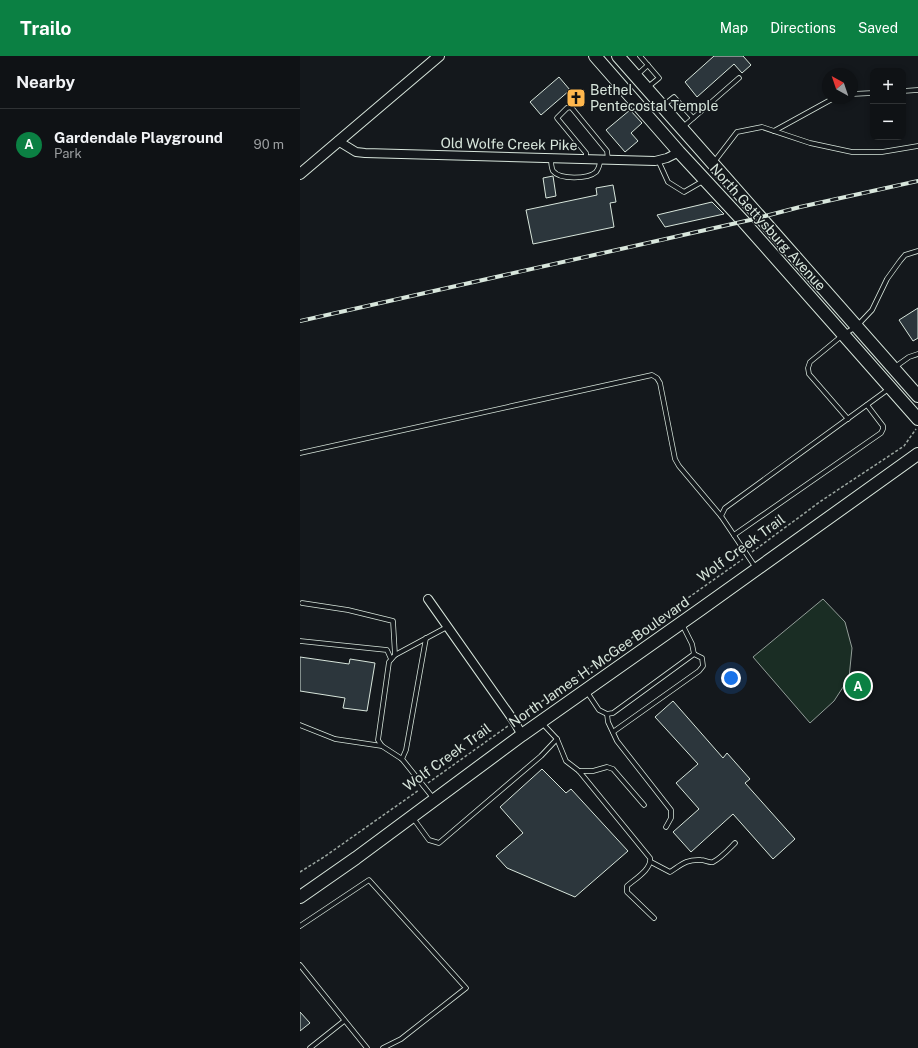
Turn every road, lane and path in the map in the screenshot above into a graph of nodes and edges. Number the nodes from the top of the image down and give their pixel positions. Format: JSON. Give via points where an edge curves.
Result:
{"nodes":[{"id":1,"x":439,"y":56,"type":"edge"},
{"id":2,"x":596,"y":56,"type":"edge"},
{"id":3,"x":618,"y":56,"type":"edge"},
{"id":4,"x":640,"y":56,"type":"edge"},
{"id":5,"x":648,"y":66,"type":"junction"},
{"id":6,"x":636,"y":76,"type":"junction"},
{"id":7,"x":739,"y":78,"type":"dead end"},
{"id":8,"x":647,"y":89,"type":"junction"},
{"id":9,"x":918,"y":90,"type":"edge"},
{"id":10,"x":906,"y":91,"type":"edge"},
{"id":11,"x":870,"y":93,"type":"edge"},
{"id":12,"x":858,"y":94,"type":"edge"},
{"id":13,"x":823,"y":104,"type":"edge"},
{"id":14,"x":662,"y":107,"type":"junction"},
{"id":15,"x":693,"y":118,"type":"junction"},
{"id":16,"x":681,"y":128,"type":"junction"},
{"id":17,"x":774,"y":131,"type":"junction"},
{"id":18,"x":338,"y":141,"type":"junction"},
{"id":19,"x":918,"y":146,"type":"edge"},
{"id":20,"x":679,"y":152,"type":"junction"},
{"id":21,"x":551,"y":158,"type":"junction"},
{"id":22,"x":586,"y":159,"type":"junction"},
{"id":23,"x":604,"y":160,"type":"junction"},
{"id":24,"x":658,"y":160,"type":"junction"},
{"id":25,"x":712,"y":164,"type":"junction"},
{"id":26,"x":300,"y":174,"type":"edge"},
{"id":27,"x":705,"y":180,"type":"junction"},
{"id":28,"x":918,"y":251,"type":"edge"},
{"id":29,"x":856,"y":327,"type":"junction"},
{"id":30,"x":844,"y":334,"type":"junction"},
{"id":31,"x":918,"y":354,"type":"edge"},
{"id":32,"x":893,"y":369,"type":"junction"},
{"id":33,"x":891,"y":388,"type":"junction"},
{"id":34,"x":918,"y":396,"type":"edge"},
{"id":35,"x":867,"y":405,"type":"junction"},
{"id":36,"x":918,"y":418,"type":"edge"},
{"id":37,"x":848,"y":419,"type":"junction"},
{"id":38,"x":914,"y":430,"type":"dead end"},
{"id":39,"x":300,"y":453,"type":"edge"},
{"id":40,"x":918,"y":454,"type":"edge"},
{"id":41,"x":721,"y":516,"type":"junction"},
{"id":42,"x":734,"y":535,"type":"junction"},
{"id":43,"x":747,"y":555,"type":"junction"},
{"id":44,"x":756,"y":568,"type":"junction"},
{"id":45,"x":428,"y":599,"type":"dead end"},
{"id":46,"x":302,"y":603,"type":"dead end"},
{"id":47,"x":681,"y":623,"type":"junction"},
{"id":48,"x":447,"y":627,"type":"junction"},
{"id":49,"x":426,"y":638,"type":"junction"},
{"id":50,"x":300,"y":641,"type":"edge"},
{"id":51,"x":694,"y":654,"type":"junction"},
{"id":52,"x":395,"y":655,"type":"junction"},
{"id":53,"x":391,"y":659,"type":"junction"},
{"id":54,"x":586,"y":690,"type":"junction"},
{"id":55,"x":607,"y":714,"type":"junction"},
{"id":56,"x":514,"y":721,"type":"junction"},
{"id":57,"x":541,"y":721,"type":"junction"},
{"id":58,"x":300,"y":725,"type":"edge"},
{"id":59,"x":613,"y":732,"type":"junction"},
{"id":60,"x":522,"y":734,"type":"junction"},
{"id":61,"x":557,"y":739,"type":"junction"},
{"id":62,"x":382,"y":746,"type":"junction"},
{"id":63,"x":402,"y":759,"type":"junction"},
{"id":64,"x":579,"y":771,"type":"junction"},
{"id":65,"x":424,"y":786,"type":"junction"},
{"id":66,"x":434,"y":800,"type":"junction"},
{"id":67,"x":644,"y":805,"type":"dead end"},
{"id":68,"x":412,"y":817,"type":"junction"},
{"id":69,"x":666,"y":827,"type":"dead end"},
{"id":70,"x":735,"y":843,"type":"dead end"},
{"id":71,"x":651,"y":862,"type":"junction"},
{"id":72,"x":300,"y":872,"type":"edge"},
{"id":73,"x":300,"y":897,"type":"edge"},
{"id":74,"x":654,"y":918,"type":"dead end"},
{"id":75,"x":300,"y":926,"type":"edge"},
{"id":76,"x":300,"y":965,"type":"edge"},
{"id":77,"x":344,"y":1021,"type":"junction"},
{"id":78,"x":310,"y":1048,"type":"edge"},
{"id":79,"x":367,"y":1048,"type":"edge"},
{"id":80,"x":383,"y":1048,"type":"edge"}],
"edges":[{"from":1,"to":18,"type":"street"},
{"from":2,"to":20,"type":"main road","name":"North Gettysburg Avenue"},
{"from":3,"to":6,"type":"main road","name":"North Gettysburg Avenue"},
{"from":4,"to":5,"type":"lane"},
{"from":5,"to":6,"type":"lane"},
{"from":5,"to":8,"type":"lane","via":[[659,78]]},
{"from":6,"to":8,"type":"main road","name":"North Gettysburg Avenue"},
{"from":7,"to":15,"type":"lane"},
{"from":8,"to":14,"type":"main road","name":"North Gettysburg Avenue"},
{"from":9,"to":10,"type":"lane"},
{"from":11,"to":12,"type":"lane"},
{"from":13,"to":17,"type":"lane"},
{"from":14,"to":15,"type":"lane","via":[[674,97]]},
{"from":14,"to":16,"type":"main road","name":"North Gettysburg Avenue"},
{"from":15,"to":16,"type":"lane"},
{"from":16,"to":25,"type":"main road","name":"North Gettysburg Avenue"},
{"from":17,"to":19,"type":"lane","via":[[810,143],[852,152],[882,152]]},
{"from":17,"to":25,"type":"lane","via":[[762,127],[737,132]]},
{"from":18,"to":21,"type":"street","name":"Old Wolfe Creek Pike","via":[[356,152],[365,154]]},
{"from":18,"to":26,"type":"street"},
{"from":20,"to":24,"type":"street","name":"Old Wolfe Creek Pike"},
{"from":20,"to":27,"type":"main road","name":"North Gettysburg Avenue"},
{"from":21,"to":22,"type":"street","name":"Old Wolfe Creek Pike"},
{"from":21,"to":23,"type":"lane","via":[[554,172],[564,177],[578,177],[596,172]]},
{"from":22,"to":23,"type":"street","name":"Old Wolfe Creek Pike"},
{"from":22,"to":23,"type":"lane","via":[[586,153],[557,118],[567,108],[571,107],[607,151]]},
{"from":23,"to":24,"type":"street","name":"Old Wolfe Creek Pike"},
{"from":24,"to":27,"type":"lane","via":[[668,182],[684,192]]},
{"from":25,"to":29,"type":"main road","name":"North Gettysburg Avenue"},
{"from":27,"to":30,"type":"main road","name":"North Gettysburg Avenue"},
{"from":28,"to":29,"type":"lane","via":[[905,255],[900,261],[887,279],[872,310]]},
{"from":29,"to":30,"type":"lane"},
{"from":29,"to":32,"type":"main road","name":"North Gettysburg Avenue"},
{"from":30,"to":33,"type":"main road","name":"North Gettysburg Avenue"},
{"from":30,"to":37,"type":"lane","via":[[810,362],[808,368],[809,374]]},
{"from":31,"to":32,"type":"lane","via":[[909,357]]},
{"from":32,"to":34,"type":"main road","name":"North Gettysburg Avenue"},
{"from":33,"to":35,"type":"lane"},
{"from":33,"to":36,"type":"main road","name":"North Gettysburg Avenue"},
{"from":35,"to":37,"type":"lane"},
{"from":35,"to":42,"type":"lane","via":[[882,426],[881,433]]},
{"from":37,"to":41,"type":"lane","via":[[725,508]]},
{"from":38,"to":43,"type":"path","name":"Wolf Creek Trail","via":[[904,446]]},
{"from":39,"to":41,"type":"lane","via":[[652,375],[660,383],[675,458]]},
{"from":40,"to":44,"type":"main road","name":"North James H. McGee Boulevard"},
{"from":41,"to":42,"type":"lane"},
{"from":42,"to":43,"type":"lane"},
{"from":43,"to":44,"type":"lane"},
{"from":43,"to":56,"type":"path","name":"Wolf Creek Trail"},
{"from":44,"to":47,"type":"main road","name":"North James H. McGee Boulevard"},
{"from":45,"to":48,"type":"street"},
{"from":46,"to":52,"type":"lane","via":[[348,610],[393,621]]},
{"from":47,"to":51,"type":"lane","via":[[692,644]]},
{"from":47,"to":54,"type":"main road","name":"North James H. McGee Boulevard"},
{"from":48,"to":49,"type":"lane"},
{"from":48,"to":56,"type":"street"},
{"from":49,"to":52,"type":"lane"},
{"from":49,"to":63,"type":"lane","via":[[406,750]]},
{"from":50,"to":53,"type":"lane","via":[[387,650]]},
{"from":51,"to":55,"type":"lane","via":[[612,713]]},
{"from":51,"to":59,"type":"lane","via":[[702,658],[699,671]]},
{"from":52,"to":53,"type":"lane"},
{"from":53,"to":62,"type":"lane","via":[[378,740]]},
{"from":54,"to":55,"type":"lane","via":[[600,710]]},
{"from":54,"to":57,"type":"main road","name":"North James H. McGee Boulevard"},
{"from":55,"to":59,"type":"lane"},
{"from":56,"to":60,"type":"street"},
{"from":56,"to":65,"type":"path","name":"Wolf Creek Trail"},
{"from":57,"to":60,"type":"main road","name":"North James H. McGee Boulevard"},
{"from":57,"to":61,"type":"lane"},
{"from":58,"to":62,"type":"lane","via":[[335,739]]},
{"from":59,"to":69,"type":"lane","via":[[617,742],[671,810],[671,818]]},
{"from":60,"to":66,"type":"main road","name":"North James H. McGee Boulevard"},
{"from":61,"to":64,"type":"lane","via":[[566,761]]},
{"from":61,"to":68,"type":"lane","via":[[439,843],[429,840]]},
{"from":62,"to":63,"type":"lane"},
{"from":63,"to":65,"type":"lane"},
{"from":64,"to":67,"type":"lane","via":[[607,767],[613,769]]},
{"from":64,"to":71,"type":"lane"},
{"from":65,"to":66,"type":"lane"},
{"from":65,"to":72,"type":"path","name":"Wolf Creek Trail"},
{"from":66,"to":68,"type":"main road","name":"North James H. McGee Boulevard"},
{"from":68,"to":73,"type":"main road","name":"North James H. McGee Boulevard"},
{"from":70,"to":71,"type":"lane","via":[[714,861],[683,862],[670,872]]},
{"from":71,"to":74,"type":"lane","via":[[648,868],[627,886],[629,894]]},
{"from":75,"to":80,"type":"lane","via":[[369,880],[466,988],[401,1039]]},
{"from":76,"to":77,"type":"lane"},
{"from":77,"to":78,"type":"lane"},
{"from":77,"to":79,"type":"lane"}]}
